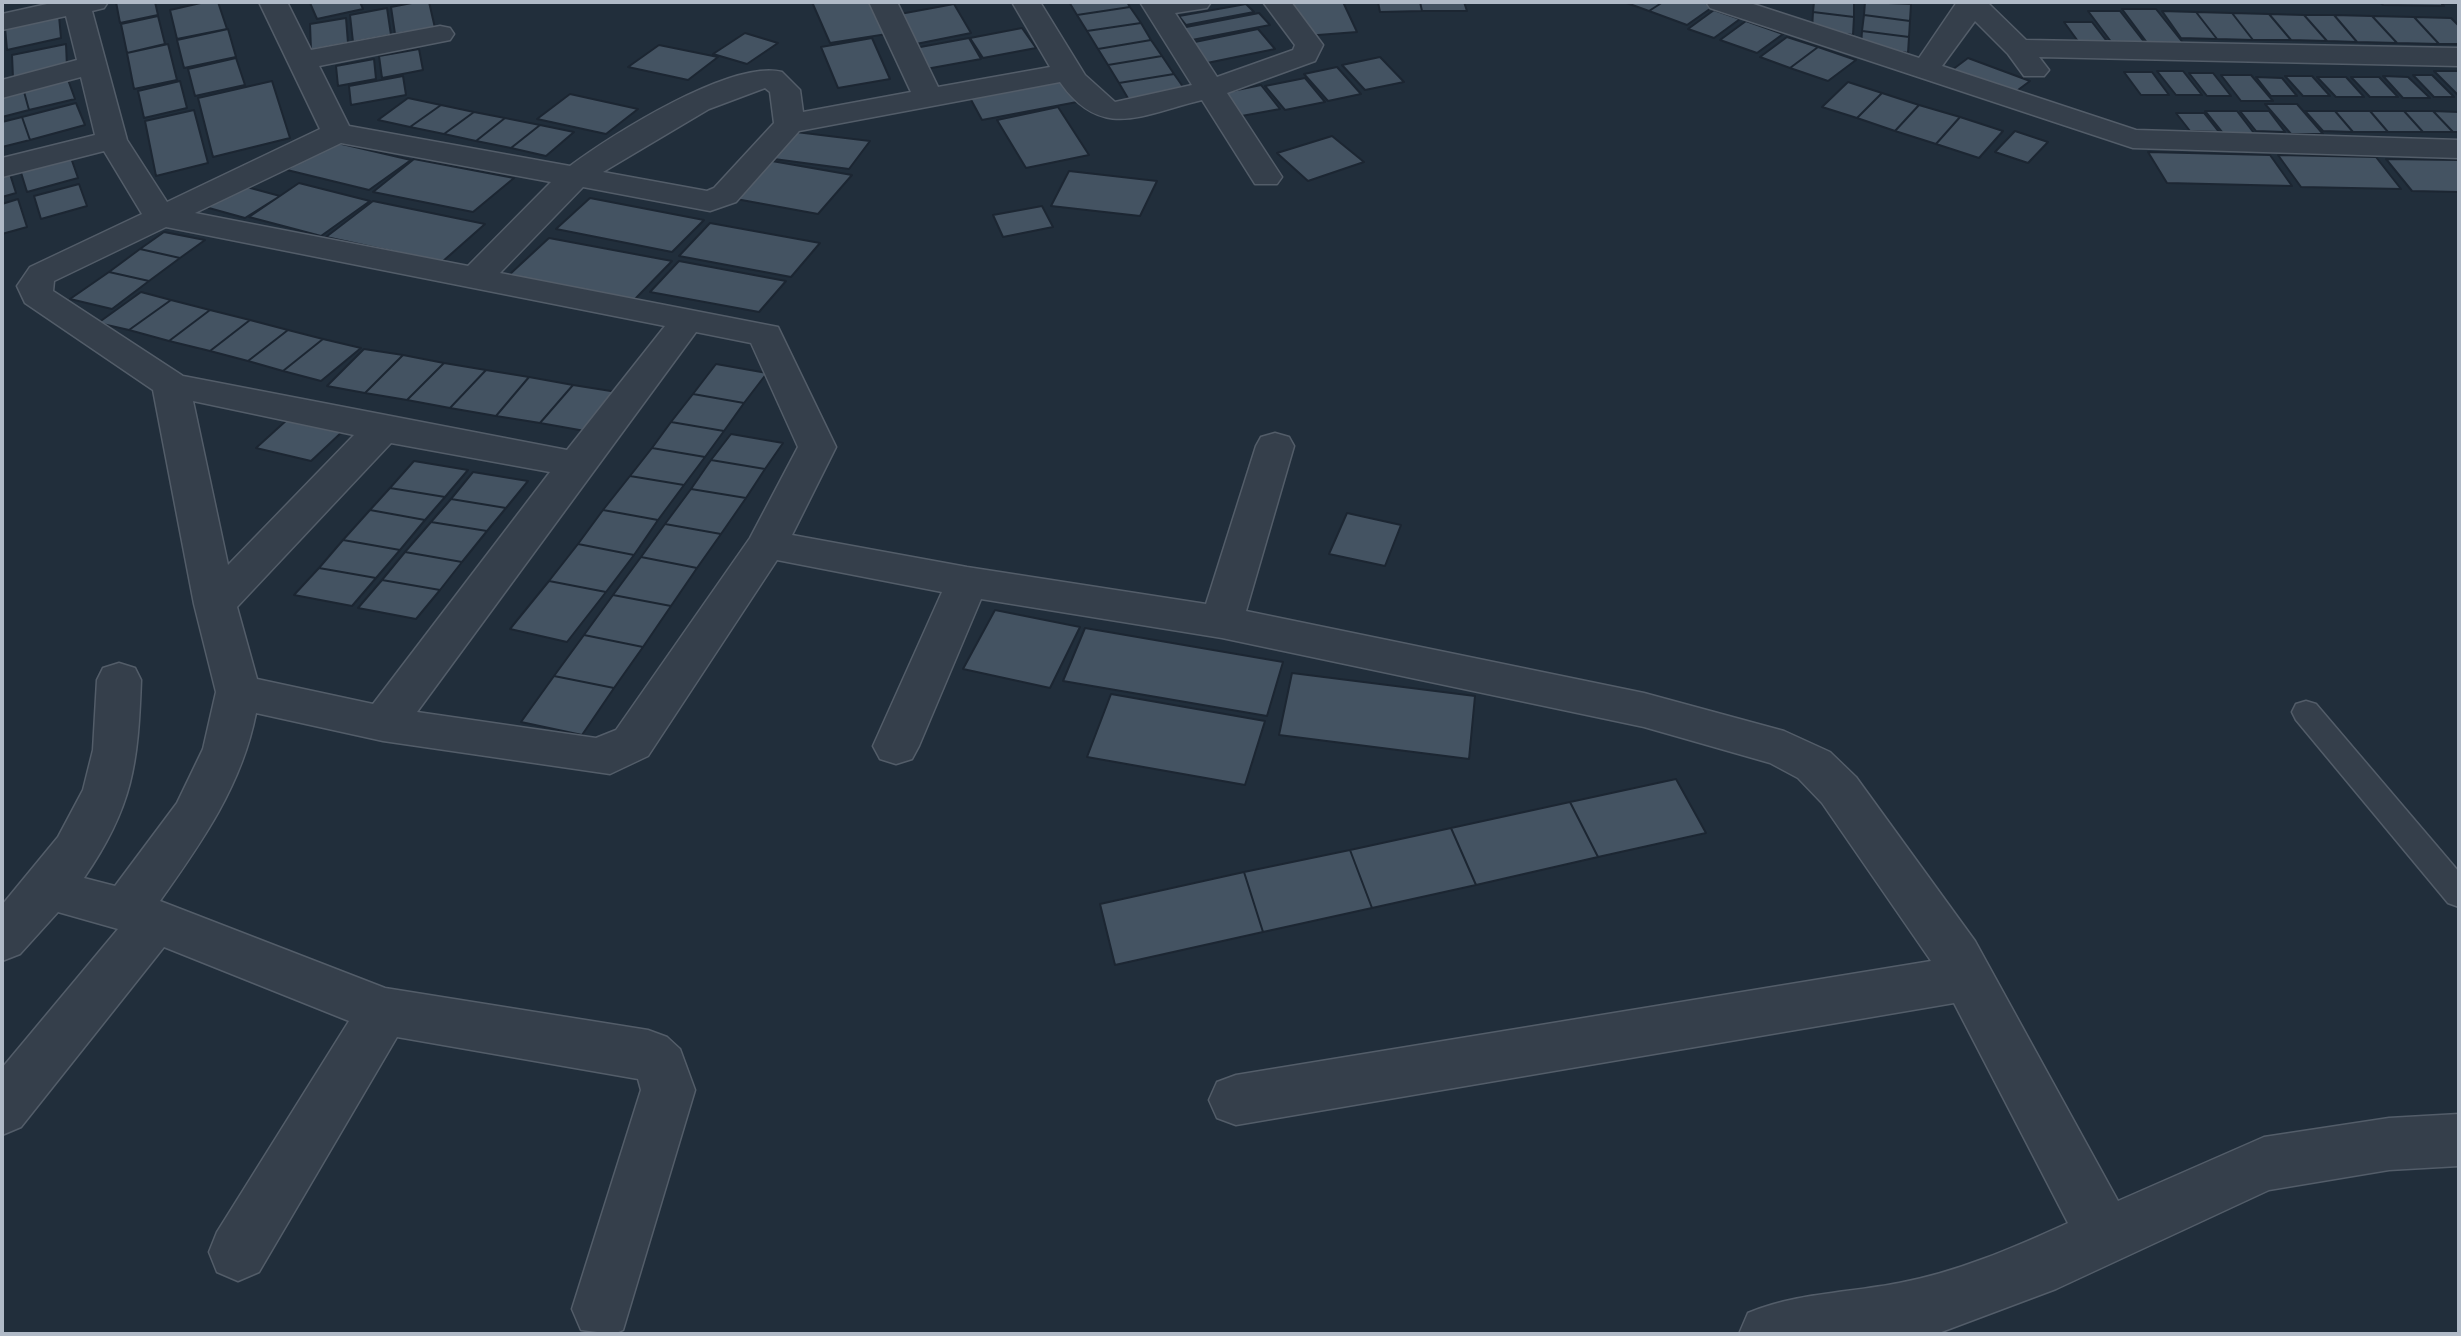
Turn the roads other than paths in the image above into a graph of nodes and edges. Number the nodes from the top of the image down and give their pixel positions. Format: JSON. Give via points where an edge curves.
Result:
{"nodes":[{"id":1,"x":273,"y":2,"type":"edge"},
{"id":2,"x":883,"y":2,"type":"edge"},
{"id":3,"x":1026,"y":2,"type":"edge"},
{"id":4,"x":1197,"y":2,"type":"edge"},
{"id":5,"x":1277,"y":2,"type":"edge"},
{"id":6,"x":1720,"y":2,"type":"edge"},
{"id":7,"x":1972,"y":3,"type":"edge"},
{"id":8,"x":86,"y":4,"type":"edge"},
{"id":9,"x":1155,"y":5,"type":"edge"},
{"id":10,"x":1771,"y":10,"type":"edge"},
{"id":11,"x":2,"y":22,"type":"edge"},
{"id":12,"x":440,"y":34,"type":"dead end"},
{"id":13,"x":2018,"y":48,"type":"junction"},
{"id":14,"x":2459,"y":57,"type":"edge"},
{"id":15,"x":303,"y":60,"type":"junction"},
{"id":16,"x":90,"y":65,"type":"junction"},
{"id":17,"x":1924,"y":71,"type":"junction"},
{"id":18,"x":1068,"y":72,"type":"junction"},
{"id":19,"x":2,"y":89,"type":"edge"},
{"id":20,"x":1212,"y":89,"type":"junction"},
{"id":21,"x":929,"y":99,"type":"junction"},
{"id":22,"x":2071,"y":120,"type":"junction"},
{"id":23,"x":789,"y":124,"type":"junction"},
{"id":24,"x":337,"y":133,"type":"junction"},
{"id":25,"x":112,"y":140,"type":"junction"},
{"id":26,"x":2459,"y":149,"type":"edge"},
{"id":27,"x":2,"y":168,"type":"edge"},
{"id":28,"x":1266,"y":177,"type":"dead end"},
{"id":29,"x":574,"y":179,"type":"junction"},
{"id":30,"x":160,"y":216,"type":"junction"},
{"id":31,"x":474,"y":280,"type":"junction"},
{"id":32,"x":686,"y":322,"type":"junction"},
{"id":33,"x":171,"y":385,"type":"junction"},
{"id":34,"x":382,"y":429,"type":"junction"},
{"id":35,"x":1275,"y":446,"type":"dead end"},
{"id":36,"x":577,"y":464,"type":"junction"},
{"id":37,"x":767,"y":544,"type":"junction"},
{"id":38,"x":967,"y":582,"type":"junction"},
{"id":39,"x":215,"y":604,"type":"junction"},
{"id":40,"x":1222,"y":622,"type":"junction"},
{"id":41,"x":119,"y":680,"type":"dead end"},
{"id":42,"x":238,"y":692,"type":"junction"},
{"id":43,"x":2306,"y":712,"type":"dead end"},
{"id":44,"x":383,"y":724,"type":"junction"},
{"id":45,"x":896,"y":746,"type":"dead end"},
{"id":46,"x":54,"y":885,"type":"junction"},
{"id":47,"x":2459,"y":894,"type":"edge"},
{"id":48,"x":140,"y":916,"type":"junction"},
{"id":49,"x":2,"y":939,"type":"edge"},
{"id":50,"x":1968,"y":978,"type":"junction"},
{"id":51,"x":384,"y":1011,"type":"junction"},
{"id":52,"x":1236,"y":1100,"type":"dead end"},
{"id":53,"x":2,"y":1109,"type":"edge"},
{"id":54,"x":2459,"y":1140,"type":"edge"},
{"id":55,"x":2106,"y":1237,"type":"junction"},
{"id":56,"x":238,"y":1252,"type":"dead end"},
{"id":57,"x":602,"y":1309,"type":"dead end"},
{"id":58,"x":1769,"y":1334,"type":"edge"}],
"edges":[{"from":1,"to":15,"type":"street"},
{"from":2,"to":21,"type":"street"},
{"from":3,"to":18,"type":"street"},
{"from":4,"to":9,"type":"street"},
{"from":5,"to":20,"type":"street","via":[[1309,45],[1308,53]]},
{"from":6,"to":10,"type":"street"},
{"from":7,"to":13,"type":"street"},
{"from":7,"to":17,"type":"street"},
{"from":8,"to":11,"type":"street"},
{"from":8,"to":16,"type":"street"},
{"from":9,"to":20,"type":"street"},
{"from":10,"to":17,"type":"street"},
{"from":12,"to":15,"type":"street"},
{"from":13,"to":14,"type":"street"},
{"from":13,"to":22,"type":"street"},
{"from":15,"to":24,"type":"street"},
{"from":16,"to":19,"type":"street"},
{"from":16,"to":25,"type":"street"},
{"from":17,"to":22,"type":"street"},
{"from":18,"to":20,"type":"street","via":[[1101,110],[1112,112]]},
{"from":18,"to":21,"type":"street"},
{"from":20,"to":28,"type":"street"},
{"from":21,"to":23,"type":"street"},
{"from":22,"to":26,"type":"street","via":[[2133,139],[2164,142]]},
{"from":23,"to":29,"type":"street","via":[[720,199]]},
{"from":23,"to":29,"type":"street","via":[[782,84],[772,78],[755,80],[697,103]]},
{"from":24,"to":29,"type":"street"},
{"from":24,"to":30,"type":"street"},
{"from":25,"to":27,"type":"street"},
{"from":25,"to":30,"type":"street"},
{"from":29,"to":31,"type":"street"},
{"from":30,"to":31,"type":"street"},
{"from":30,"to":33,"type":"street","via":[[42,274],[34,286],[37,296]]},
{"from":31,"to":32,"type":"street"},
{"from":32,"to":36,"type":"street"},
{"from":32,"to":37,"type":"street","via":[[767,336],[813,433],[817,447]]},
{"from":33,"to":34,"type":"street"},
{"from":33,"to":39,"type":"street"},
{"from":34,"to":36,"type":"street"},
{"from":34,"to":39,"type":"street"},
{"from":35,"to":40,"type":"street"},
{"from":36,"to":44,"type":"street"},
{"from":37,"to":38,"type":"street"},
{"from":37,"to":44,"type":"street","via":[[632,743],[617,753],[596,756]]},
{"from":38,"to":40,"type":"street"},
{"from":38,"to":45,"type":"street"},
{"from":39,"to":42,"type":"street"},
{"from":40,"to":50,"type":"street","via":[[1644,710],[1784,749],[1814,765],[1839,790]]},
{"from":41,"to":46,"type":"street","via":[[108,788]]},
{"from":42,"to":44,"type":"street"},
{"from":42,"to":48,"type":"street","via":[[226,749]]},
{"from":43,"to":47,"type":"lane"},
{"from":46,"to":48,"type":"street","via":[[80,900]]},
{"from":46,"to":49,"type":"street"},
{"from":48,"to":51,"type":"street"},
{"from":48,"to":53,"type":"street"},
{"from":50,"to":52,"type":"street"},
{"from":50,"to":55,"type":"street"},
{"from":51,"to":56,"type":"street"},
{"from":51,"to":57,"type":"street","via":[[619,1048],[648,1054],[661,1066],[668,1090]]},
{"from":54,"to":55,"type":"street","via":[[2389,1144],[2264,1164]]},
{"from":55,"to":58,"type":"street","via":[[1956,1299]]}]}
